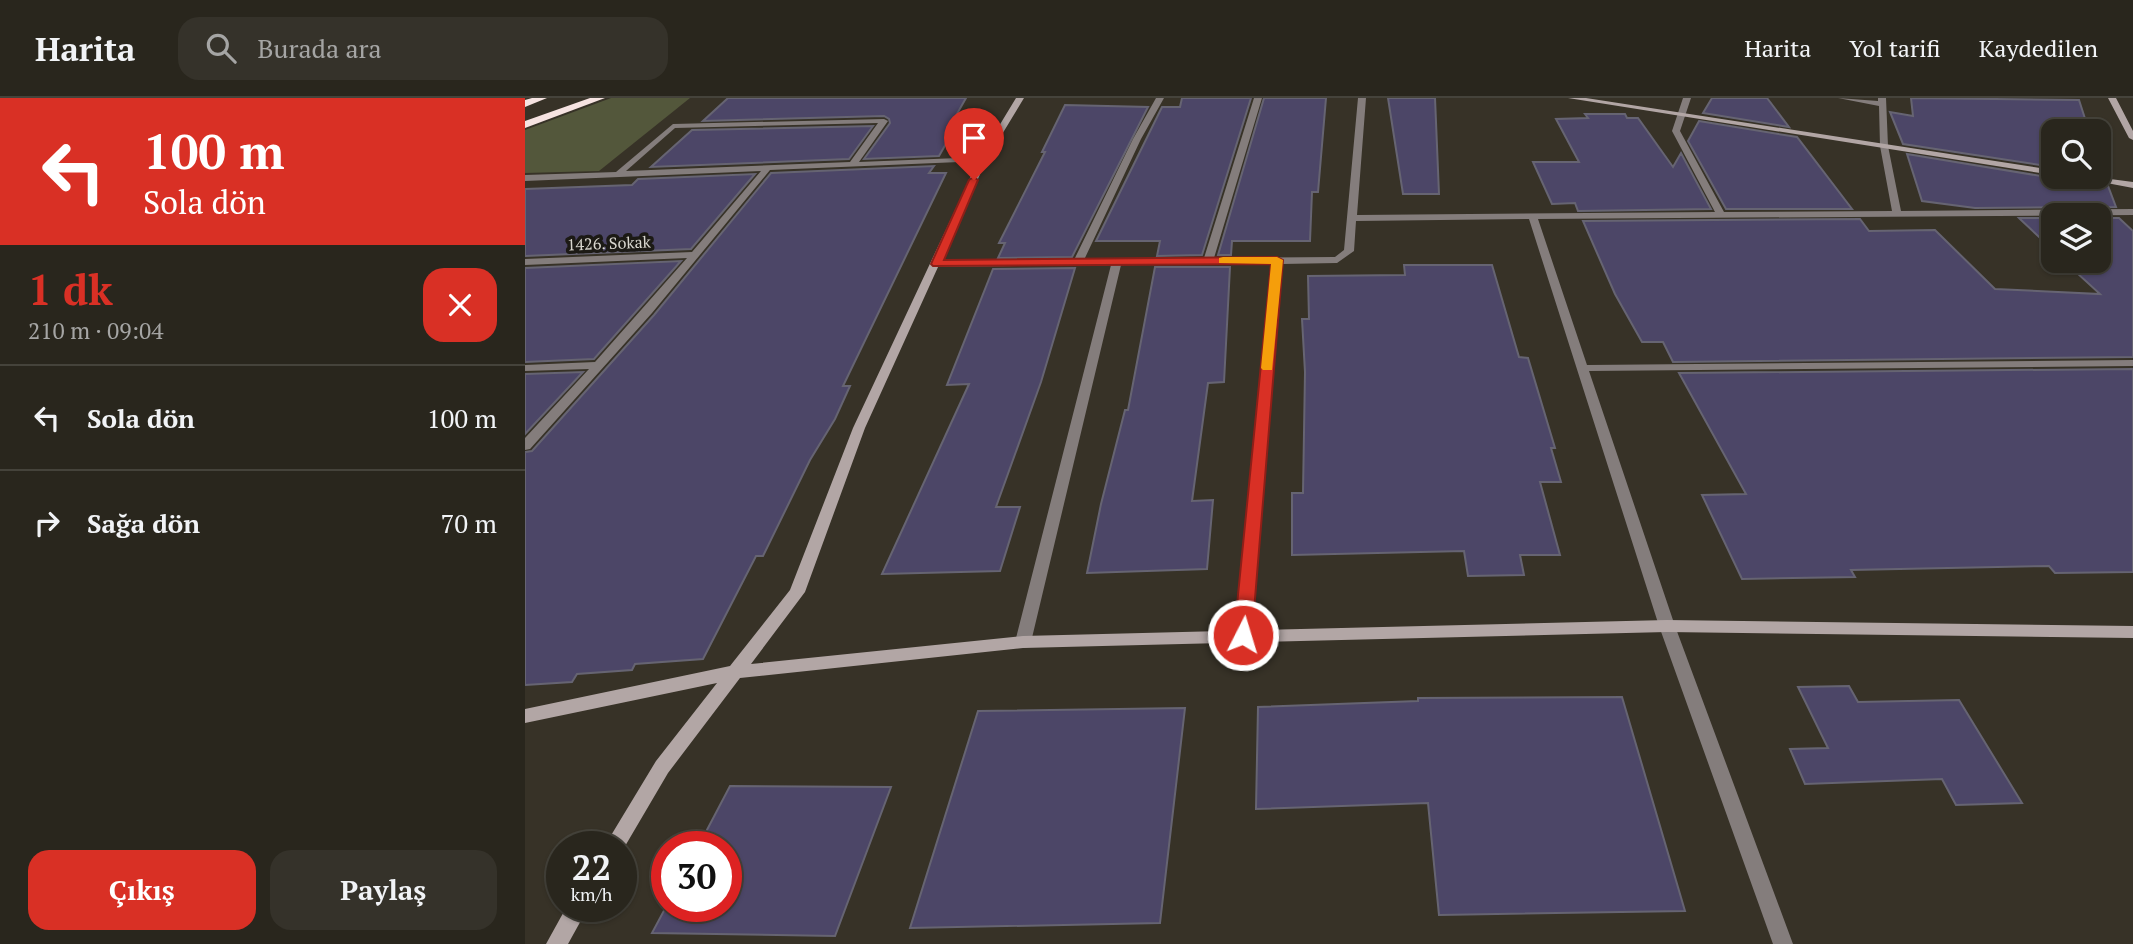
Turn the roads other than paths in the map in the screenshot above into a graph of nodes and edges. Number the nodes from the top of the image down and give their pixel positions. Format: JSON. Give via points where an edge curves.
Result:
{"nodes":[{"id":1,"x":542,"y":98,"type":"edge"},
{"id":2,"x":600,"y":98,"type":"edge"},
{"id":3,"x":1020,"y":98,"type":"edge"},
{"id":4,"x":1160,"y":98,"type":"edge"},
{"id":5,"x":1258,"y":98,"type":"edge"},
{"id":6,"x":1362,"y":98,"type":"edge"},
{"id":7,"x":1572,"y":98,"type":"edge"},
{"id":8,"x":1687,"y":98,"type":"edge"},
{"id":9,"x":1842,"y":98,"type":"edge"},
{"id":10,"x":2112,"y":98,"type":"edge"},
{"id":11,"x":1883,"y":101,"type":"edge"},
{"id":12,"x":525,"y":104,"type":"edge"},
{"id":13,"x":1681,"y":115,"type":"junction"},
{"id":14,"x":525,"y":125,"type":"edge"},
{"id":15,"x":2133,"y":138,"type":"edge"},
{"id":16,"x":1884,"y":146,"type":"junction"},
{"id":17,"x":983,"y":159,"type":"junction"},
{"id":18,"x":852,"y":165,"type":"junction"},
{"id":19,"x":767,"y":169,"type":"junction"},
{"id":20,"x":2041,"y":171,"type":"edge"},
{"id":21,"x":618,"y":174,"type":"junction"},
{"id":22,"x":525,"y":178,"type":"edge"},
{"id":23,"x":2111,"y":182,"type":"edge"},
{"id":24,"x":2133,"y":185,"type":"edge"},
{"id":25,"x":2133,"y":212,"type":"edge"},
{"id":26,"x":1896,"y":215,"type":"junction"},
{"id":27,"x":1721,"y":216,"type":"junction"},
{"id":28,"x":1533,"y":217,"type":"junction"},
{"id":29,"x":1353,"y":218,"type":"junction"},
{"id":30,"x":695,"y":255,"type":"junction"},
{"id":31,"x":1277,"y":260,"type":"junction"},
{"id":32,"x":1208,"y":261,"type":"junction"},
{"id":33,"x":525,"y":262,"type":"edge"},
{"id":34,"x":1117,"y":262,"type":"junction"},
{"id":35,"x":1077,"y":263,"type":"junction"},
{"id":36,"x":937,"y":264,"type":"junction"},
{"id":37,"x":2133,"y":363,"type":"edge"},
{"id":38,"x":598,"y":365,"type":"junction"},
{"id":39,"x":525,"y":368,"type":"edge"},
{"id":40,"x":1584,"y":368,"type":"junction"},
{"id":41,"x":525,"y":446,"type":"edge"},
{"id":42,"x":1667,"y":626,"type":"junction"},
{"id":43,"x":2133,"y":632,"type":"edge"},
{"id":44,"x":1243,"y":635,"type":"junction"},
{"id":45,"x":1023,"y":642,"type":"junction"},
{"id":46,"x":735,"y":672,"type":"junction"},
{"id":47,"x":525,"y":716,"type":"edge"},
{"id":48,"x":624,"y":831,"type":"edge"},
{"id":49,"x":569,"y":922,"type":"edge"},
{"id":50,"x":556,"y":944,"type":"edge"},
{"id":51,"x":1783,"y":944,"type":"edge"}],
"edges":[{"from":1,"to":12,"type":"highway"},
{"from":2,"to":14,"type":"highway"},
{"from":3,"to":17,"type":"street"},
{"from":4,"to":35,"type":"street"},
{"from":5,"to":32,"type":"street"},
{"from":6,"to":29,"type":"street"},
{"from":7,"to":13,"type":"street"},
{"from":8,"to":13,"type":"street"},
{"from":9,"to":11,"type":"street"},
{"from":10,"to":15,"type":"street"},
{"from":11,"to":16,"type":"street"},
{"from":13,"to":16,"type":"street"},
{"from":13,"to":27,"type":"street","via":[[1676,131]]},
{"from":16,"to":20,"type":"street"},
{"from":16,"to":26,"type":"street"},
{"from":17,"to":18,"type":"street"},
{"from":17,"to":36,"type":"street"},
{"from":18,"to":19,"type":"street"},
{"from":18,"to":21,"type":"street","via":[[884,121],[673,126]]},
{"from":19,"to":21,"type":"street"},
{"from":19,"to":30,"type":"street"},
{"from":21,"to":22,"type":"street"},
{"from":23,"to":24,"type":"street"},
{"from":25,"to":26,"type":"street"},
{"from":26,"to":27,"type":"street"},
{"from":27,"to":28,"type":"street"},
{"from":28,"to":29,"type":"street"},
{"from":28,"to":40,"type":"street"},
{"from":29,"to":31,"type":"street","via":[[1349,251],[1337,261]]},
{"from":30,"to":33,"type":"street","name":"1426. Sokak"},
{"from":30,"to":38,"type":"street"},
{"from":31,"to":32,"type":"street"},
{"from":31,"to":44,"type":"street"},
{"from":32,"to":34,"type":"street"},
{"from":34,"to":35,"type":"street"},
{"from":34,"to":45,"type":"street"},
{"from":35,"to":36,"type":"street"},
{"from":36,"to":46,"type":"street","via":[[859,428],[797,592]]},
{"from":37,"to":40,"type":"street"},
{"from":38,"to":39,"type":"street"},
{"from":38,"to":41,"type":"street"},
{"from":40,"to":42,"type":"street"},
{"from":42,"to":43,"type":"street"},
{"from":42,"to":44,"type":"street"},
{"from":42,"to":51,"type":"street"},
{"from":44,"to":45,"type":"street"},
{"from":45,"to":46,"type":"street"},
{"from":46,"to":47,"type":"street"},
{"from":46,"to":48,"type":"street","via":[[663,766]]},
{"from":49,"to":50,"type":"street"}]}
